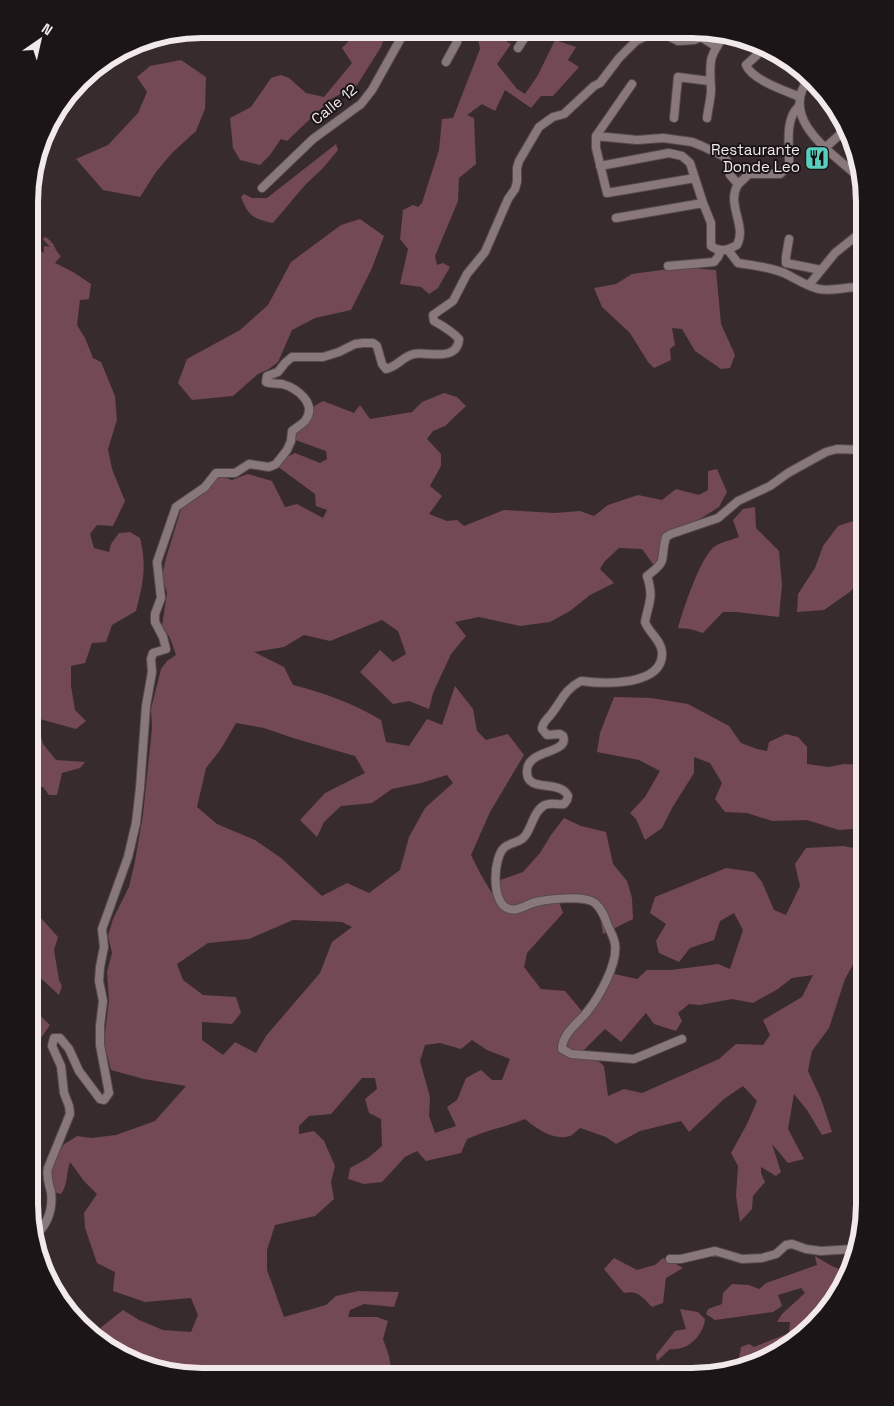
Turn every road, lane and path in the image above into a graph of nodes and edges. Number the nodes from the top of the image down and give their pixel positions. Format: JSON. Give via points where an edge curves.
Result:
{"nodes":[{"id":1,"x":401,"y":38,"type":"edge"},
{"id":2,"x":458,"y":38,"type":"edge"},
{"id":3,"x":524,"y":38,"type":"edge"},
{"id":4,"x":634,"y":38,"type":"edge"},
{"id":5,"x":642,"y":38,"type":"edge"},
{"id":6,"x":672,"y":38,"type":"edge"},
{"id":7,"x":696,"y":38,"type":"edge"},
{"id":8,"x":705,"y":39,"type":"edge"},
{"id":9,"x":716,"y":39,"type":"edge"},
{"id":10,"x":721,"y":40,"type":"edge"},
{"id":11,"x":636,"y":41,"type":"junction"},
{"id":12,"x":709,"y":42,"type":"junction"},
{"id":13,"x":716,"y":47,"type":"junction"},
{"id":14,"x":518,"y":48,"type":"dead end"},
{"id":15,"x":758,"y":51,"type":"edge"},
{"id":16,"x":446,"y":62,"type":"dead end"},
{"id":17,"x":709,"y":81,"type":"junction"},
{"id":18,"x":806,"y":83,"type":"edge"},
{"id":19,"x":632,"y":84,"type":"dead end"},
{"id":20,"x":800,"y":97,"type":"junction"},
{"id":21,"x":700,"y":106,"type":"dead end"},
{"id":22,"x":798,"y":107,"type":"junction"},
{"id":23,"x":674,"y":118,"type":"dead end"},
{"id":24,"x":841,"y":133,"type":"edge"},
{"id":25,"x":596,"y":136,"type":"junction"},
{"id":26,"x":825,"y":148,"type":"junction"},
{"id":27,"x":600,"y":166,"type":"junction"},
{"id":28,"x":852,"y":166,"type":"edge"},
{"id":29,"x":850,"y":169,"type":"junction"},
{"id":30,"x":853,"y":172,"type":"edge"},
{"id":31,"x":695,"y":178,"type":"junction"},
{"id":32,"x":738,"y":184,"type":"junction"},
{"id":33,"x":262,"y":188,"type":"dead end"},
{"id":34,"x":703,"y":203,"type":"junction"},
{"id":35,"x":616,"y":218,"type":"dead end"},
{"id":36,"x":856,"y":236,"type":"edge"},
{"id":37,"x":789,"y":239,"type":"dead end"},
{"id":38,"x":724,"y":250,"type":"junction"},
{"id":39,"x":668,"y":266,"type":"dead end"},
{"id":40,"x":821,"y":270,"type":"junction"},
{"id":41,"x":809,"y":285,"type":"junction"},
{"id":42,"x":856,"y":287,"type":"edge"},
{"id":43,"x":856,"y":450,"type":"edge"},
{"id":44,"x":682,"y":1039,"type":"dead end"},
{"id":45,"x":40,"y":1230,"type":"edge"},
{"id":46,"x":850,"y":1249,"type":"edge"},
{"id":47,"x":670,"y":1259,"type":"dead end"}],
"edges":[{"from":1,"to":33,"type":"street","name":"Calle 12","via":[[362,104],[313,139]]},
{"from":2,"to":16,"type":"street"},
{"from":3,"to":14,"type":"street"},
{"from":4,"to":11,"type":"street"},
{"from":5,"to":11,"type":"street"},
{"from":6,"to":7,"type":"street","via":[[678,41]]},
{"from":8,"to":12,"type":"street"},
{"from":9,"to":12,"type":"street"},
{"from":10,"to":13,"type":"street"},
{"from":11,"to":45,"type":"street","via":[[600,83],[564,114],[552,117],[539,127],[518,161],[517,182],[484,252],[452,301],[432,318],[454,333],[459,339],[457,347],[437,356],[416,353],[386,370],[373,343],[355,344],[323,356],[288,359],[278,372],[267,376],[266,382],[284,384],[299,392],[309,407],[304,421],[292,431],[288,450],[282,458],[269,467],[249,464],[234,473],[216,473],[205,486],[176,507],[157,562],[162,598],[154,614],[166,649],[153,653],[151,658],[136,823],[128,858],[102,929],[100,1045],[109,1093],[104,1100],[100,1099],[79,1071],[65,1042],[54,1038],[52,1046],[61,1066],[70,1114],[48,1168],[52,1199],[50,1216]]},
{"from":12,"to":13,"type":"street"},
{"from":13,"to":17,"type":"street","via":[[709,66]]},
{"from":15,"to":20,"type":"street","via":[[746,65],[754,76]]},
{"from":17,"to":21,"type":"street","via":[[708,114]]},
{"from":17,"to":23,"type":"street","via":[[678,77]]},
{"from":18,"to":20,"type":"street"},
{"from":19,"to":25,"type":"street"},
{"from":20,"to":22,"type":"street"},
{"from":22,"to":26,"type":"street","via":[[814,138]]},
{"from":22,"to":32,"type":"street","via":[[792,116],[788,139],[789,166],[780,174],[748,174]]},
{"from":24,"to":26,"type":"street"},
{"from":25,"to":27,"type":"street"},
{"from":25,"to":32,"type":"street","via":[[637,140],[663,138],[697,144],[723,156],[730,175]]},
{"from":26,"to":29,"type":"street"},
{"from":27,"to":31,"type":"street","via":[[669,153],[687,159]]},
{"from":27,"to":31,"type":"street","via":[[607,193]]},
{"from":28,"to":29,"type":"street"},
{"from":29,"to":30,"type":"street"},
{"from":31,"to":34,"type":"street"},
{"from":32,"to":38,"type":"street","via":[[733,199],[740,236],[737,245]]},
{"from":34,"to":35,"type":"street"},
{"from":34,"to":38,"type":"street","via":[[711,223],[711,246]]},
{"from":36,"to":40,"type":"street"},
{"from":37,"to":40,"type":"street","via":[[786,263]]},
{"from":38,"to":39,"type":"street","via":[[714,262]]},
{"from":38,"to":41,"type":"street","via":[[738,263],[775,270]]},
{"from":40,"to":41,"type":"street"},
{"from":41,"to":42,"type":"street","via":[[820,290]]},
{"from":43,"to":44,"type":"street","via":[[826,452],[738,501],[718,518],[666,537],[663,561],[647,576],[651,600],[645,622],[662,652],[657,669],[641,679],[599,683],[581,681],[566,691],[542,724],[547,735],[563,736],[563,745],[533,758],[526,772],[527,777],[539,785],[562,789],[568,796],[567,800],[564,804],[545,805],[540,809],[524,838],[505,847],[498,858],[496,891],[504,906],[513,910],[535,902],[592,901],[602,912],[615,941],[611,968],[600,995],[567,1035],[562,1049],[571,1054],[634,1059]]},
{"from":46,"to":47,"type":"street","via":[[821,1251],[792,1244],[776,1254],[749,1260],[715,1251]]}]}
